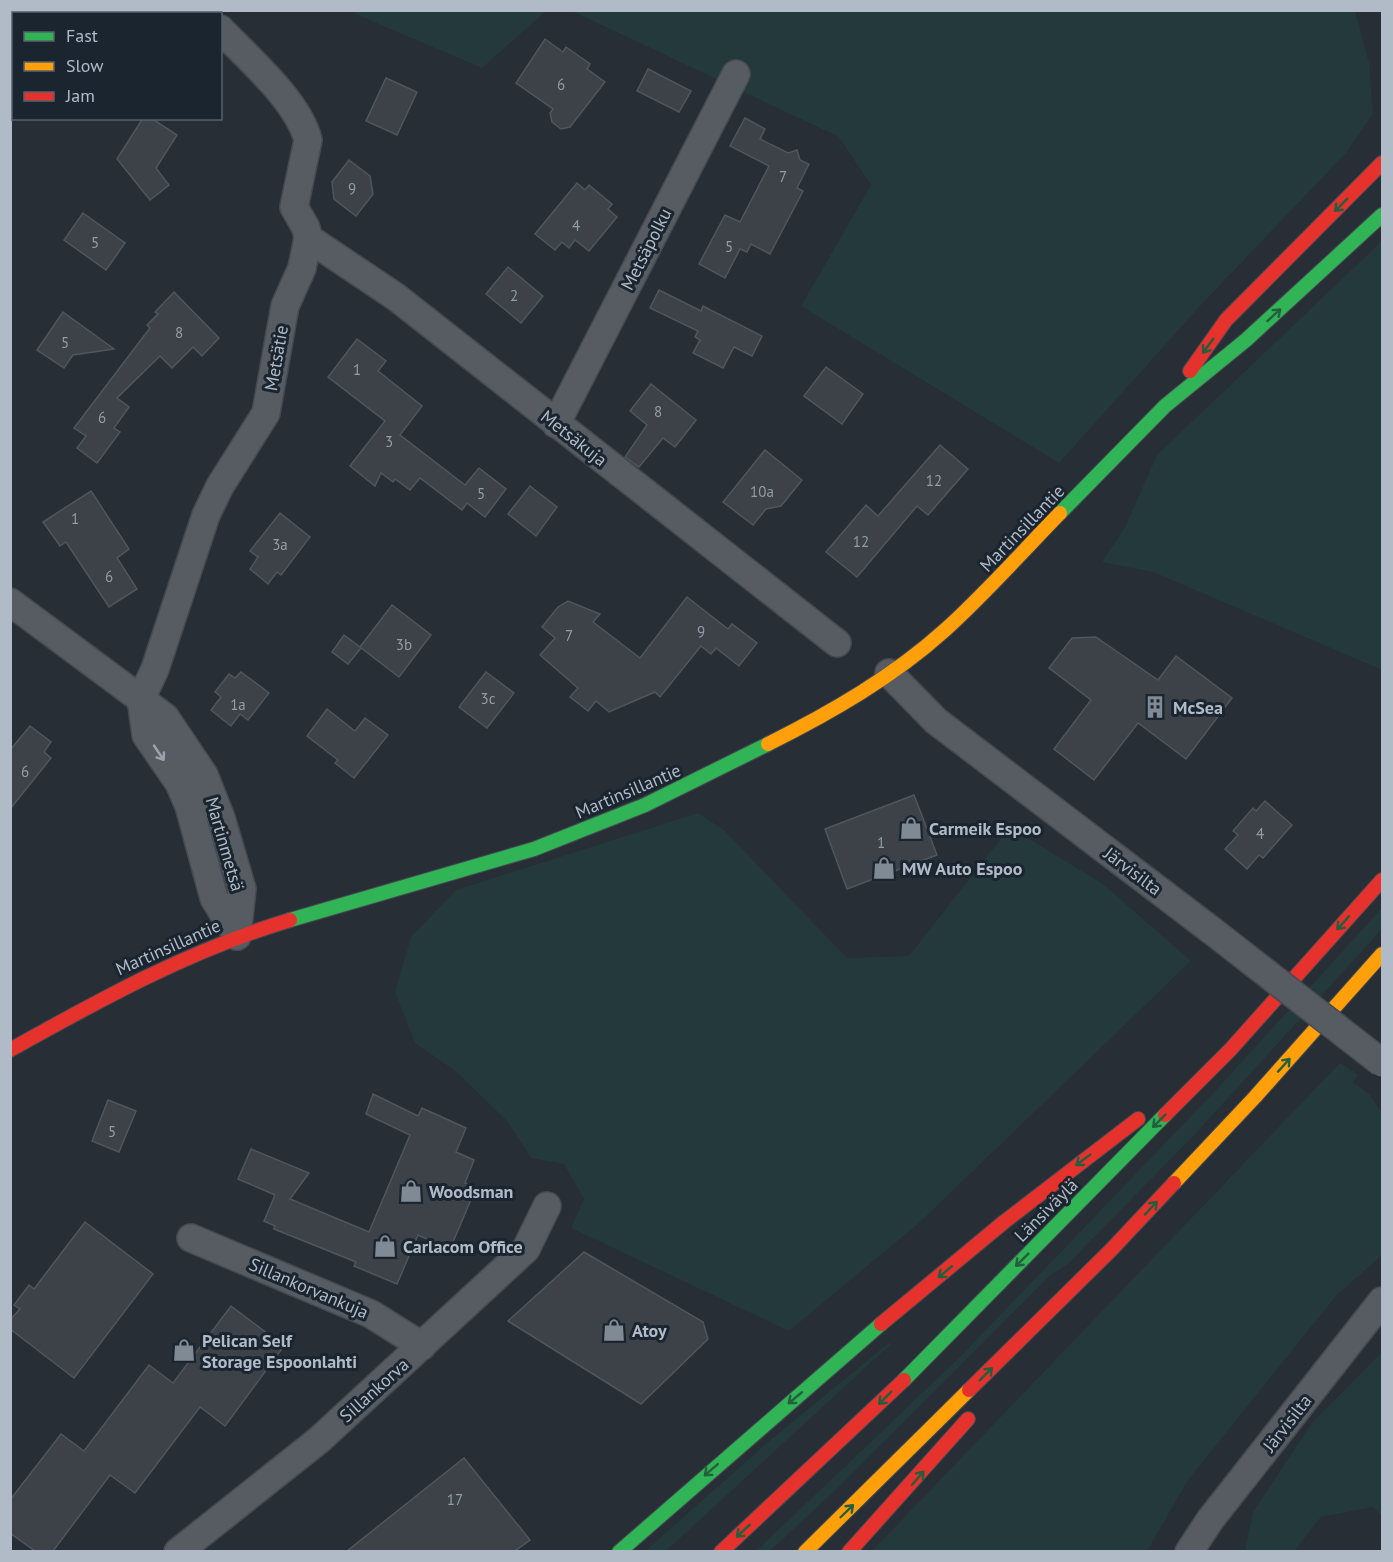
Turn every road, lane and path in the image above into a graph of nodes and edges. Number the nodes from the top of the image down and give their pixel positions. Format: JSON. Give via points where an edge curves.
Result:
{"nodes":[{"id":1,"x":222,"y":31,"type":"edge"},
{"id":2,"x":736,"y":74,"type":"dead end"},
{"id":3,"x":1383,"y":163,"type":"edge"},
{"id":4,"x":1383,"y":215,"type":"edge"},
{"id":5,"x":308,"y":238,"type":"junction"},
{"id":6,"x":1165,"y":406,"type":"junction"},
{"id":7,"x":556,"y":424,"type":"junction"},
{"id":8,"x":10,"y":602,"type":"edge"},
{"id":9,"x":837,"y":643,"type":"dead end"},
{"id":10,"x":889,"y":673,"type":"junction"},
{"id":11,"x":141,"y":699,"type":"junction"},
{"id":12,"x":1383,"y":880,"type":"edge"},
{"id":13,"x":237,"y":936,"type":"junction"},
{"id":14,"x":1383,"y":954,"type":"edge"},
{"id":15,"x":10,"y":1050,"type":"edge"},
{"id":16,"x":1230,"y":1050,"type":"junction"},
{"id":17,"x":1383,"y":1063,"type":"edge"},
{"id":18,"x":547,"y":1206,"type":"dead end"},
{"id":19,"x":191,"y":1238,"type":"dead end"},
{"id":20,"x":1111,"y":1250,"type":"junction"},
{"id":21,"x":1383,"y":1301,"type":"edge"},
{"id":22,"x":422,"y":1346,"type":"junction"},
{"id":23,"x":1006,"y":1375,"type":"dead end"},
{"id":24,"x":976,"y":1410,"type":"dead end"},
{"id":25,"x":1193,"y":1550,"type":"edge"},
{"id":26,"x":178,"y":1551,"type":"edge"},
{"id":27,"x":619,"y":1551,"type":"edge"},
{"id":28,"x":721,"y":1551,"type":"edge"},
{"id":29,"x":805,"y":1551,"type":"edge"},
{"id":30,"x":849,"y":1551,"type":"edge"}],
"edges":[{"from":1,"to":5,"type":"street","via":[[282,96],[306,130],[308,140],[294,207]]},
{"from":2,"to":7,"type":"street","name":"Metsäpolku"},
{"from":3,"to":6,"type":"main road","name":"Martinsillantie","one_way":true,"via":[[1226,320]]},
{"from":6,"to":4,"type":"main road","name":"Martinsillantie","one_way":true,"via":[[1246,340]]},
{"from":5,"to":7,"type":"street","name":"Metsäkuja","via":[[396,297]]},
{"from":5,"to":11,"type":"street","name":"Metsätie","via":[[302,268],[285,306],[266,413],[206,514],[155,669]]},
{"from":6,"to":10,"type":"main road","name":"Martinsillantie","via":[[998,579],[944,631]]},
{"from":7,"to":9,"type":"street","name":"Metsäkuja"},
{"from":8,"to":11,"type":"street","name":"Martinmetsä"},
{"from":10,"to":13,"type":"main road","name":"Martinsillantie","via":[[828,714],[634,809],[534,849]]},
{"from":10,"to":17,"type":"street","name":"Järvisilta","bridge":true,"via":[[936,721]]},
{"from":11,"to":13,"type":"street","name":"Martinmetsä","via":[[173,728],[204,775],[217,807],[242,889]]},
{"from":12,"to":16,"type":"main road","name":"Länsiväylä","one_way":true},
{"from":13,"to":15,"type":"main road","name":"Martinsillantie","via":[[130,983]]},
{"from":20,"to":14,"type":"main road","one_way":true},
{"from":16,"to":27,"type":"main road","one_way":true,"via":[[1038,1194],[754,1432]]},
{"from":16,"to":28,"type":"main road","name":"Länsiväylä","one_way":true,"via":[[863,1420]]},
{"from":18,"to":22,"type":"street","name":"Sillankorva","via":[[526,1249]]},
{"from":19,"to":22,"type":"street","name":"Sillankorvankuja","via":[[371,1314]]},
{"from":20,"to":23,"type":"main road"},
{"from":29,"to":20,"type":"main road","one_way":true},
{"from":21,"to":25,"type":"street","name":"Järvisilta","via":[[1210,1520]]},
{"from":22,"to":26,"type":"street","name":"Sillankorva","via":[[319,1440]]},
{"from":30,"to":24,"type":"main road","one_way":true}]}
